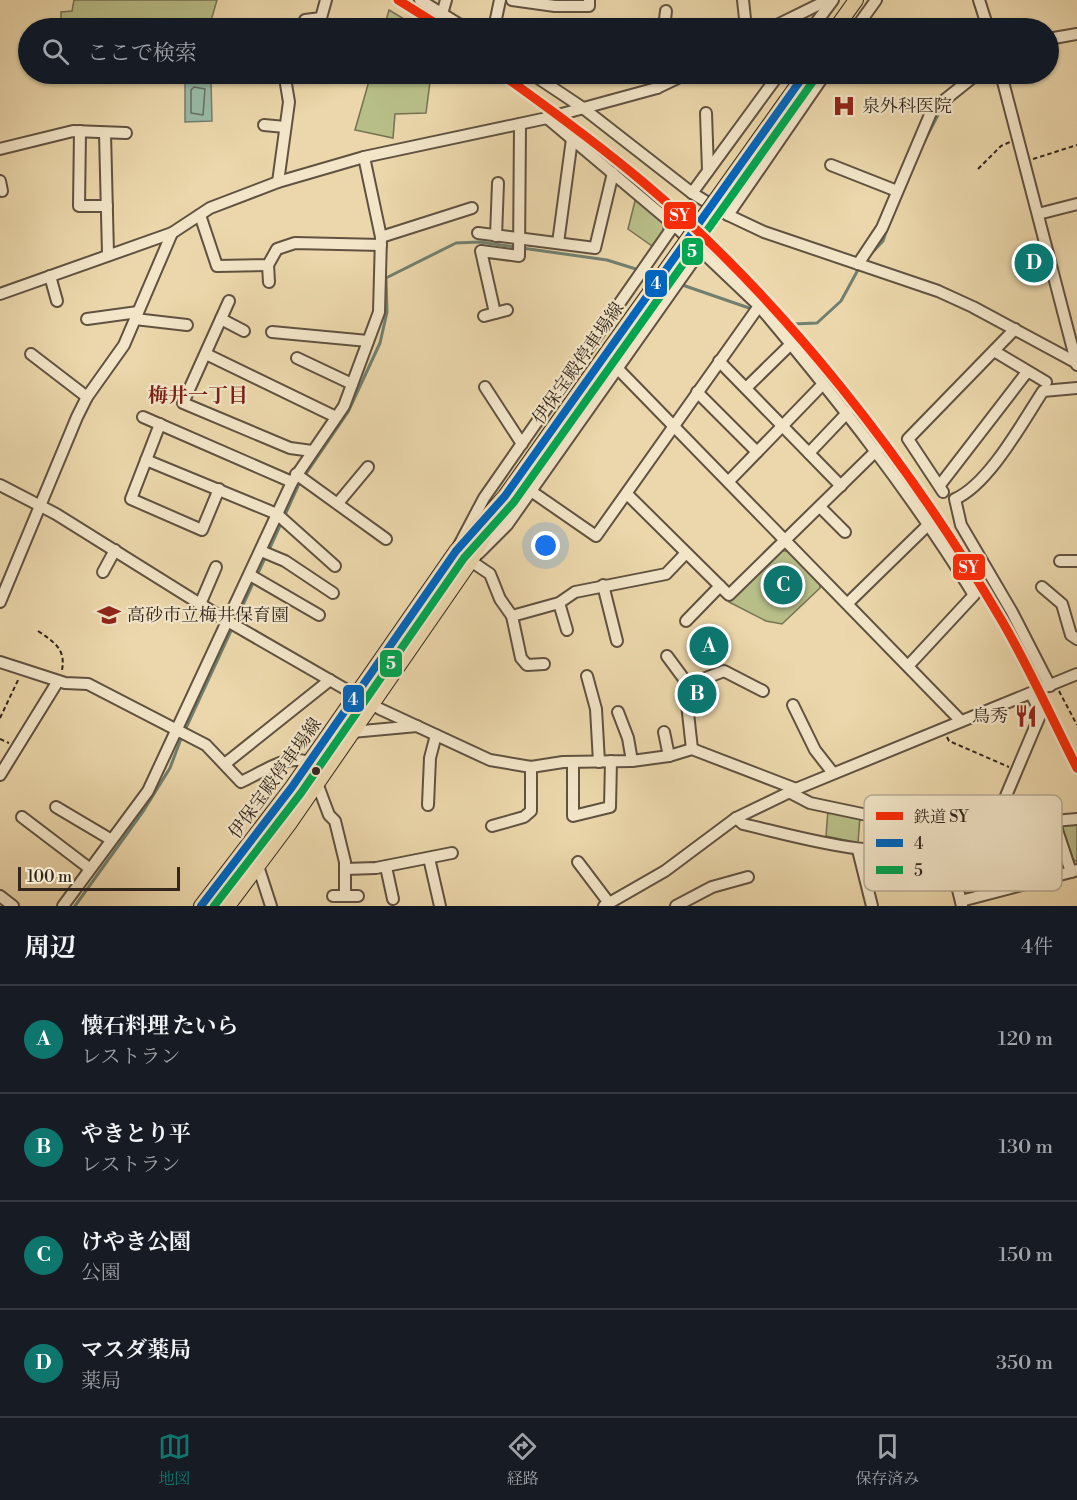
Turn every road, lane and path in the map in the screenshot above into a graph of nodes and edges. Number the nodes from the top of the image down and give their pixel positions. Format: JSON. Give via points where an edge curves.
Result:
{"nodes":[{"id":1,"x":326,"y":0,"type":"edge"},
{"id":2,"x":420,"y":0,"type":"edge"},
{"id":3,"x":446,"y":0,"type":"edge"},
{"id":4,"x":500,"y":0,"type":"edge"},
{"id":5,"x":512,"y":0,"type":"edge"},
{"id":6,"x":589,"y":0,"type":"edge"},
{"id":7,"x":743,"y":0,"type":"edge"},
{"id":8,"x":828,"y":0,"type":"edge"},
{"id":9,"x":833,"y":0,"type":"edge"},
{"id":10,"x":856,"y":0,"type":"edge"},
{"id":11,"x":876,"y":0,"type":"edge"},
{"id":12,"x":978,"y":0,"type":"edge"},
{"id":13,"x":666,"y":10,"type":"dead end"},
{"id":14,"x":442,"y":14,"type":"junction"},
{"id":15,"x":321,"y":18,"type":"edge"},
{"id":16,"x":449,"y":18,"type":"edge"},
{"id":17,"x":496,"y":18,"type":"edge"},
{"id":18,"x":665,"y":18,"type":"edge"},
{"id":19,"x":745,"y":18,"type":"edge"},
{"id":20,"x":791,"y":18,"type":"edge"},
{"id":21,"x":820,"y":18,"type":"edge"},
{"id":22,"x":843,"y":18,"type":"edge"},
{"id":23,"x":863,"y":18,"type":"edge"},
{"id":24,"x":984,"y":18,"type":"edge"},
{"id":25,"x":1077,"y":34,"type":"edge"},
{"id":26,"x":1059,"y":37,"type":"edge"},
{"id":27,"x":288,"y":84,"type":"edge"},
{"id":28,"x":547,"y":84,"type":"edge"},
{"id":29,"x":658,"y":84,"type":"edge"},
{"id":30,"x":665,"y":84,"type":"edge"},
{"id":31,"x":772,"y":84,"type":"edge"},
{"id":32,"x":798,"y":84,"type":"edge"},
{"id":33,"x":818,"y":84,"type":"edge"},
{"id":34,"x":964,"y":84,"type":"edge"},
{"id":35,"x":1004,"y":84,"type":"edge"},
{"id":36,"x":657,"y":88,"type":"junction"},
{"id":37,"x":583,"y":108,"type":"junction"},
{"id":38,"x":705,"y":113,"type":"dead end"},
{"id":39,"x":547,"y":118,"type":"junction"},
{"id":40,"x":520,"y":124,"type":"junction"},
{"id":41,"x":264,"y":125,"type":"dead end"},
{"id":42,"x":285,"y":127,"type":"junction"},
{"id":43,"x":80,"y":131,"type":"junction"},
{"id":44,"x":105,"y":133,"type":"junction"},
{"id":45,"x":126,"y":133,"type":"dead end"},
{"id":46,"x":572,"y":139,"type":"junction"},
{"id":47,"x":1018,"y":139,"type":"junction"},
{"id":48,"x":1077,"y":145,"type":"edge"},
{"id":49,"x":0,"y":148,"type":"edge"},
{"id":50,"x":364,"y":157,"type":"junction"},
{"id":51,"x":1024,"y":162,"type":"junction"},
{"id":52,"x":831,"y":165,"type":"dead end"},
{"id":53,"x":978,"y":169,"type":"dead end"},
{"id":54,"x":708,"y":171,"type":"junction"},
{"id":55,"x":613,"y":172,"type":"junction"},
{"id":56,"x":278,"y":182,"type":"junction"},
{"id":57,"x":498,"y":183,"type":"dead end"},
{"id":58,"x":897,"y":191,"type":"junction"},
{"id":59,"x":692,"y":193,"type":"junction"},
{"id":60,"x":1077,"y":204,"type":"edge"},
{"id":61,"x":107,"y":206,"type":"junction"},
{"id":62,"x":472,"y":207,"type":"dead end"},
{"id":63,"x":728,"y":214,"type":"junction"},
{"id":64,"x":1038,"y":214,"type":"junction"},
{"id":65,"x":200,"y":215,"type":"junction"},
{"id":66,"x":674,"y":225,"type":"junction"},
{"id":67,"x":172,"y":233,"type":"junction"},
{"id":68,"x":478,"y":233,"type":"dead end"},
{"id":69,"x":496,"y":236,"type":"junction"},
{"id":70,"x":520,"y":239,"type":"junction"},
{"id":71,"x":381,"y":241,"type":"junction"},
{"id":72,"x":558,"y":243,"type":"junction"},
{"id":73,"x":701,"y":250,"type":"junction"},
{"id":74,"x":108,"y":254,"type":"junction"},
{"id":75,"x":858,"y":264,"type":"junction"},
{"id":76,"x":268,"y":265,"type":"junction"},
{"id":77,"x":50,"y":276,"type":"junction"},
{"id":78,"x":269,"y":282,"type":"dead end"},
{"id":79,"x":0,"y":294,"type":"edge"},
{"id":80,"x":57,"y":301,"type":"dead end"},
{"id":81,"x":229,"y":301,"type":"dead end"},
{"id":82,"x":759,"y":306,"type":"junction"},
{"id":83,"x":507,"y":310,"type":"dead end"},
{"id":84,"x":137,"y":315,"type":"junction"},
{"id":85,"x":87,"y":319,"type":"dead end"},
{"id":86,"x":221,"y":319,"type":"junction"},
{"id":87,"x":187,"y":325,"type":"dead end"},
{"id":88,"x":1015,"y":329,"type":"junction"},
{"id":89,"x":244,"y":331,"type":"dead end"},
{"id":90,"x":272,"y":332,"type":"dead end"},
{"id":91,"x":368,"y":341,"type":"junction"},
{"id":92,"x":790,"y":344,"type":"junction"},
{"id":93,"x":994,"y":351,"type":"junction"},
{"id":94,"x":32,"y":354,"type":"dead end"},
{"id":95,"x":206,"y":354,"type":"junction"},
{"id":96,"x":297,"y":358,"type":"dead end"},
{"id":97,"x":719,"y":361,"type":"junction"},
{"id":98,"x":1077,"y":364,"type":"edge"},
{"id":99,"x":618,"y":369,"type":"junction"},
{"id":100,"x":1027,"y":372,"type":"junction"},
{"id":101,"x":1046,"y":382,"type":"dead end"},
{"id":102,"x":352,"y":384,"type":"junction"},
{"id":103,"x":823,"y":384,"type":"junction"},
{"id":104,"x":485,"y":387,"type":"dead end"},
{"id":105,"x":746,"y":388,"type":"junction"},
{"id":106,"x":1077,"y":388,"type":"edge"},
{"id":107,"x":697,"y":392,"type":"junction"},
{"id":108,"x":87,"y":398,"type":"junction"},
{"id":109,"x":847,"y":413,"type":"junction"},
{"id":110,"x":142,"y":417,"type":"dead end"},
{"id":111,"x":336,"y":417,"type":"junction"},
{"id":112,"x":160,"y":424,"type":"junction"},
{"id":113,"x":675,"y":425,"type":"junction"},
{"id":114,"x":783,"y":426,"type":"junction"},
{"id":115,"x":522,"y":444,"type":"junction"},
{"id":116,"x":877,"y":450,"type":"junction"},
{"id":117,"x":312,"y":451,"type":"junction"},
{"id":118,"x":758,"y":452,"type":"junction"},
{"id":119,"x":809,"y":453,"type":"junction"},
{"id":120,"x":146,"y":460,"type":"junction"},
{"id":121,"x":368,"y":467,"type":"dead end"},
{"id":122,"x":294,"y":478,"type":"junction"},
{"id":123,"x":729,"y":481,"type":"junction"},
{"id":124,"x":0,"y":485,"type":"edge"},
{"id":125,"x":842,"y":486,"type":"junction"},
{"id":126,"x":219,"y":489,"type":"junction"},
{"id":127,"x":531,"y":491,"type":"junction"},
{"id":128,"x":627,"y":494,"type":"junction"},
{"id":129,"x":505,"y":496,"type":"junction"},
{"id":130,"x":338,"y":503,"type":"junction"},
{"id":131,"x":40,"y":507,"type":"junction"},
{"id":132,"x":820,"y":507,"type":"junction"},
{"id":133,"x":277,"y":514,"type":"junction"},
{"id":134,"x":930,"y":523,"type":"junction"},
{"id":135,"x":845,"y":531,"type":"dead end"},
{"id":136,"x":386,"y":539,"type":"dead end"},
{"id":137,"x":787,"y":540,"type":"junction"},
{"id":138,"x":115,"y":550,"type":"junction"},
{"id":139,"x":261,"y":551,"type":"junction"},
{"id":140,"x":456,"y":551,"type":"junction"},
{"id":141,"x":686,"y":553,"type":"junction"},
{"id":142,"x":471,"y":561,"type":"junction"},
{"id":143,"x":1060,"y":561,"type":"dead end"},
{"id":144,"x":1077,"y":561,"type":"edge"},
{"id":145,"x":335,"y":566,"type":"dead end"},
{"id":146,"x":216,"y":567,"type":"dead end"},
{"id":147,"x":103,"y":572,"type":"dead end"},
{"id":148,"x":250,"y":575,"type":"junction"},
{"id":149,"x":603,"y":585,"type":"junction"},
{"id":150,"x":720,"y":586,"type":"junction"},
{"id":151,"x":1042,"y":587,"type":"dead end"},
{"id":152,"x":302,"y":590,"type":"dead end"},
{"id":153,"x":333,"y":593,"type":"dead end"},
{"id":154,"x":1,"y":598,"type":"edge"},
{"id":155,"x":295,"y":600,"type":"junction"},
{"id":156,"x":201,"y":602,"type":"junction"},
{"id":157,"x":559,"y":603,"type":"junction"},
{"id":158,"x":848,"y":603,"type":"junction"},
{"id":159,"x":319,"y":615,"type":"dead end"},
{"id":160,"x":512,"y":616,"type":"junction"},
{"id":161,"x":229,"y":621,"type":"junction"},
{"id":162,"x":686,"y":621,"type":"dead end"},
{"id":163,"x":567,"y":630,"type":"dead end"},
{"id":164,"x":38,"y":631,"type":"dead end"},
{"id":165,"x":1077,"y":639,"type":"edge"},
{"id":166,"x":617,"y":641,"type":"dead end"},
{"id":167,"x":666,"y":656,"type":"dead end"},
{"id":168,"x":0,"y":662,"type":"edge"},
{"id":169,"x":544,"y":664,"type":"dead end"},
{"id":170,"x":909,"y":665,"type":"junction"},
{"id":171,"x":23,"y":670,"type":"junction"},
{"id":172,"x":1077,"y":674,"type":"edge"},
{"id":173,"x":587,"y":676,"type":"dead end"},
{"id":174,"x":330,"y":680,"type":"junction"},
{"id":175,"x":58,"y":681,"type":"junction"},
{"id":176,"x":1053,"y":685,"type":"junction"},
{"id":177,"x":685,"y":686,"type":"junction"},
{"id":178,"x":763,"y":691,"type":"dead end"},
{"id":179,"x":1031,"y":693,"type":"junction"},
{"id":180,"x":356,"y":695,"type":"junction"},
{"id":181,"x":371,"y":704,"type":"junction"},
{"id":182,"x":793,"y":705,"type":"dead end"},
{"id":183,"x":618,"y":712,"type":"dead end"},
{"id":184,"x":0,"y":718,"type":"edge"},
{"id":185,"x":960,"y":720,"type":"junction"},
{"id":186,"x":1077,"y":725,"type":"edge"},
{"id":187,"x":417,"y":726,"type":"junction"},
{"id":188,"x":942,"y":727,"type":"junction"},
{"id":189,"x":177,"y":730,"type":"junction"},
{"id":190,"x":352,"y":732,"type":"junction"},
{"id":191,"x":664,"y":732,"type":"dead end"},
{"id":192,"x":436,"y":735,"type":"junction"},
{"id":193,"x":692,"y":749,"type":"junction"},
{"id":194,"x":669,"y":756,"type":"junction"},
{"id":195,"x":311,"y":760,"type":"junction"},
{"id":196,"x":611,"y":761,"type":"junction"},
{"id":197,"x":632,"y":761,"type":"junction"},
{"id":198,"x":573,"y":762,"type":"junction"},
{"id":199,"x":599,"y":762,"type":"junction"},
{"id":200,"x":226,"y":763,"type":"junction"},
{"id":201,"x":531,"y":767,"type":"junction"},
{"id":202,"x":326,"y":770,"type":"junction"},
{"id":203,"x":1017,"y":770,"type":"junction"},
{"id":204,"x":833,"y":773,"type":"junction"},
{"id":205,"x":0,"y":774,"type":"edge"},
{"id":206,"x":317,"y":783,"type":"junction"},
{"id":207,"x":793,"y":790,"type":"junction"},
{"id":208,"x":1006,"y":795,"type":"edge"},
{"id":209,"x":428,"y":805,"type":"dead end"},
{"id":210,"x":56,"y":807,"type":"dead end"},
{"id":211,"x":864,"y":814,"type":"edge"},
{"id":212,"x":22,"y":817,"type":"dead end"},
{"id":213,"x":736,"y":818,"type":"junction"},
{"id":214,"x":1077,"y":819,"type":"edge"},
{"id":215,"x":1062,"y":820,"type":"edge"},
{"id":216,"x":492,"y":826,"type":"dead end"},
{"id":217,"x":110,"y":839,"type":"junction"},
{"id":218,"x":1062,"y":841,"type":"edge"},
{"id":219,"x":858,"y":850,"type":"junction"},
{"id":220,"x":864,"y":850,"type":"edge"},
{"id":221,"x":452,"y":853,"type":"dead end"},
{"id":222,"x":429,"y":858,"type":"junction"},
{"id":223,"x":578,"y":862,"type":"dead end"},
{"id":224,"x":258,"y":866,"type":"junction"},
{"id":225,"x":386,"y":867,"type":"junction"},
{"id":226,"x":89,"y":868,"type":"junction"},
{"id":227,"x":345,"y":869,"type":"junction"},
{"id":228,"x":1074,"y":871,"type":"edge"},
{"id":229,"x":864,"y":874,"type":"edge"},
{"id":230,"x":748,"y":877,"type":"dead end"},
{"id":231,"x":868,"y":891,"type":"edge"},
{"id":232,"x":1006,"y":891,"type":"edge"},
{"id":233,"x":0,"y":896,"type":"edge"},
{"id":234,"x":333,"y":896,"type":"dead end"},
{"id":235,"x":345,"y":896,"type":"junction"},
{"id":236,"x":358,"y":896,"type":"dead end"},
{"id":237,"x":393,"y":899,"type":"dead end"},
{"id":238,"x":961,"y":904,"type":"edge"},
{"id":239,"x":606,"y":905,"type":"edge"},
{"id":240,"x":13,"y":906,"type":"edge"},
{"id":241,"x":63,"y":906,"type":"edge"},
{"id":242,"x":201,"y":906,"type":"edge"},
{"id":243,"x":228,"y":906,"type":"edge"},
{"id":244,"x":271,"y":906,"type":"edge"},
{"id":245,"x":440,"y":906,"type":"edge"},
{"id":246,"x":676,"y":906,"type":"edge"},
{"id":247,"x":872,"y":906,"type":"edge"}],
"edges":[{"from":1,"to":15,"type":"street"},
{"from":2,"to":14,"type":"street"},
{"from":3,"to":14,"type":"street"},
{"from":4,"to":17,"type":"street"},
{"from":5,"to":6,"type":"street","via":[[588,6]]},
{"from":7,"to":19,"type":"street"},
{"from":8,"to":20,"type":"street"},
{"from":9,"to":21,"type":"street"},
{"from":10,"to":22,"type":"main road"},
{"from":11,"to":23,"type":"street"},
{"from":12,"to":24,"type":"street"},
{"from":13,"to":18,"type":"street"},
{"from":14,"to":16,"type":"street"},
{"from":25,"to":26,"type":"street"},
{"from":27,"to":42,"type":"street"},
{"from":28,"to":37,"type":"street"},
{"from":29,"to":36,"type":"street"},
{"from":30,"to":36,"type":"street"},
{"from":31,"to":54,"type":"street"},
{"from":32,"to":129,"type":"main road","name":"伊保宝殿停車場線","bridge":true},
{"from":33,"to":63,"type":"street"},
{"from":34,"to":58,"type":"street","via":[[932,110]]},
{"from":35,"to":47,"type":"street"},
{"from":36,"to":37,"type":"street"},
{"from":37,"to":39,"type":"street"},
{"from":37,"to":59,"type":"street"},
{"from":38,"to":54,"type":"street"},
{"from":39,"to":40,"type":"street"},
{"from":39,"to":46,"type":"street"},
{"from":40,"to":50,"type":"street"},
{"from":40,"to":70,"type":"street"},
{"from":41,"to":42,"type":"street"},
{"from":42,"to":56,"type":"street"},
{"from":43,"to":44,"type":"street"},
{"from":43,"to":49,"type":"street"},
{"from":43,"to":61,"type":"street","via":[[79,206]]},
{"from":44,"to":45,"type":"street"},
{"from":44,"to":61,"type":"street"},
{"from":46,"to":55,"type":"street"},
{"from":46,"to":72,"type":"street"},
{"from":47,"to":51,"type":"street"},
{"from":47,"to":53,"type":"path","via":[[1001,146]]},
{"from":48,"to":51,"type":"path"},
{"from":50,"to":56,"type":"street"},
{"from":50,"to":71,"type":"street"},
{"from":51,"to":64,"type":"street"},
{"from":52,"to":58,"type":"street"},
{"from":54,"to":59,"type":"street"},
{"from":55,"to":66,"type":"street"},
{"from":55,"to":72,"type":"street","via":[[595,248]]},
{"from":56,"to":65,"type":"street"},
{"from":57,"to":69,"type":"street"},
{"from":58,"to":75,"type":"street","via":[[882,228]]},
{"from":59,"to":63,"type":"street"},
{"from":60,"to":64,"type":"street"},
{"from":61,"to":74,"type":"street"},
{"from":62,"to":71,"type":"street"},
{"from":63,"to":75,"type":"street"},
{"from":64,"to":98,"type":"street"},
{"from":65,"to":67,"type":"street"},
{"from":65,"to":76,"type":"street","via":[[217,266]]},
{"from":66,"to":73,"type":"street"},
{"from":66,"to":115,"type":"street"},
{"from":67,"to":74,"type":"street"},
{"from":67,"to":84,"type":"street"},
{"from":68,"to":69,"type":"street"},
{"from":69,"to":70,"type":"street"},
{"from":70,"to":72,"type":"street"},
{"from":70,"to":83,"type":"street","via":[[519,256],[481,251],[489,315]]},
{"from":71,"to":76,"type":"street","via":[[316,250],[295,243],[277,249]]},
{"from":71,"to":91,"type":"street","via":[[379,312]]},
{"from":73,"to":82,"type":"street"},
{"from":73,"to":99,"type":"street"},
{"from":74,"to":77,"type":"street"},
{"from":75,"to":88,"type":"street","via":[[938,291]]},
{"from":76,"to":78,"type":"street"},
{"from":77,"to":79,"type":"street"},
{"from":77,"to":80,"type":"street"},
{"from":81,"to":86,"type":"street"},
{"from":82,"to":92,"type":"street"},
{"from":82,"to":97,"type":"street"},
{"from":84,"to":85,"type":"street"},
{"from":84,"to":87,"type":"street"},
{"from":84,"to":108,"type":"street","via":[[124,345]]},
{"from":86,"to":89,"type":"street"},
{"from":86,"to":95,"type":"street"},
{"from":88,"to":93,"type":"street"},
{"from":88,"to":98,"type":"street"},
{"from":90,"to":91,"type":"street","via":[[296,329]]},
{"from":91,"to":102,"type":"street"},
{"from":92,"to":103,"type":"street"},
{"from":92,"to":105,"type":"street"},
{"from":93,"to":100,"type":"street"},
{"from":93,"to":100,"type":"street","via":[[908,439],[942,489]]},
{"from":94,"to":108,"type":"street"},
{"from":95,"to":111,"type":"street"},
{"from":95,"to":117,"type":"street","via":[[183,403],[290,448]]},
{"from":96,"to":102,"type":"street"},
{"from":97,"to":105,"type":"street"},
{"from":97,"to":107,"type":"street"},
{"from":99,"to":113,"type":"street"},
{"from":99,"to":127,"type":"street"},
{"from":100,"to":101,"type":"street"},
{"from":102,"to":111,"type":"street"},
{"from":103,"to":109,"type":"street"},
{"from":103,"to":114,"type":"street"},
{"from":104,"to":115,"type":"street"},
{"from":105,"to":114,"type":"street"},
{"from":106,"to":176,"type":"street","via":[[1043,391],[997,459],[966,494],[955,499],[961,525]]},
{"from":107,"to":113,"type":"street"},
{"from":107,"to":118,"type":"street"},
{"from":108,"to":131,"type":"street"},
{"from":109,"to":116,"type":"street"},
{"from":109,"to":119,"type":"street"},
{"from":110,"to":112,"type":"street"},
{"from":111,"to":117,"type":"street"},
{"from":112,"to":120,"type":"street"},
{"from":112,"to":122,"type":"street"},
{"from":113,"to":123,"type":"street"},
{"from":113,"to":128,"type":"street"},
{"from":114,"to":118,"type":"street"},
{"from":114,"to":119,"type":"street"},
{"from":115,"to":140,"type":"street","via":[[484,498]]},
{"from":116,"to":125,"type":"street"},
{"from":116,"to":134,"type":"street"},
{"from":117,"to":122,"type":"street"},
{"from":118,"to":123,"type":"street"},
{"from":119,"to":125,"type":"street"},
{"from":120,"to":126,"type":"street"},
{"from":120,"to":126,"type":"street","via":[[131,499],[202,530]]},
{"from":121,"to":130,"type":"street"},
{"from":122,"to":130,"type":"street","via":[[309,482]]},
{"from":122,"to":133,"type":"street"},
{"from":123,"to":137,"type":"street"},
{"from":124,"to":131,"type":"street"},
{"from":125,"to":132,"type":"street"},
{"from":126,"to":133,"type":"street"},
{"from":127,"to":128,"type":"street","via":[[596,536]]},
{"from":127,"to":142,"type":"street","via":[[507,525]]},
{"from":128,"to":141,"type":"street"},
{"from":129,"to":140,"type":"main road","name":"伊保宝殿停車場線"},
{"from":129,"to":142,"type":"main road","name":"伊保宝殿停車場線"},
{"from":130,"to":136,"type":"street"},
{"from":131,"to":138,"type":"street"},
{"from":131,"to":154,"type":"street"},
{"from":132,"to":135,"type":"street"},
{"from":132,"to":137,"type":"street"},
{"from":133,"to":139,"type":"street"},
{"from":133,"to":145,"type":"street","via":[[327,551]]},
{"from":134,"to":158,"type":"street"},
{"from":134,"to":170,"type":"street","via":[[974,595]]},
{"from":137,"to":150,"type":"street","via":[[729,595]]},
{"from":137,"to":158,"type":"street"},
{"from":138,"to":147,"type":"street"},
{"from":138,"to":156,"type":"street"},
{"from":139,"to":148,"type":"street"},
{"from":139,"to":153,"type":"street","via":[[322,580]]},
{"from":140,"to":142,"type":"street"},
{"from":140,"to":180,"type":"main road","name":"伊保宝殿停車場線"},
{"from":141,"to":149,"type":"street","via":[[666,574]]},
{"from":141,"to":150,"type":"street"},
{"from":142,"to":160,"type":"street","via":[[489,574]]},
{"from":142,"to":181,"type":"main road","name":"伊保宝殿停車場線"},
{"from":143,"to":144,"type":"street"},
{"from":146,"to":156,"type":"street"},
{"from":148,"to":155,"type":"street"},
{"from":148,"to":161,"type":"street"},
{"from":149,"to":157,"type":"street","via":[[575,592]]},
{"from":149,"to":166,"type":"street"},
{"from":150,"to":162,"type":"street"},
{"from":151,"to":165,"type":"street","via":[[1062,604],[1071,635]]},
{"from":152,"to":155,"type":"street"},
{"from":155,"to":159,"type":"street"},
{"from":156,"to":161,"type":"street"},
{"from":157,"to":160,"type":"street"},
{"from":157,"to":163,"type":"street"},
{"from":158,"to":170,"type":"street"},
{"from":160,"to":169,"type":"street","via":[[521,658],[527,665]]},
{"from":161,"to":174,"type":"street"},
{"from":161,"to":189,"type":"street"},
{"from":164,"to":175,"type":"path","via":[[61,648],[63,668]]},
{"from":167,"to":177,"type":"street"},
{"from":168,"to":171,"type":"street"},
{"from":170,"to":185,"type":"street"},
{"from":171,"to":175,"type":"street"},
{"from":171,"to":184,"type":"path"},
{"from":172,"to":176,"type":"street"},
{"from":173,"to":199,"type":"street"},
{"from":174,"to":180,"type":"street"},
{"from":174,"to":200,"type":"street"},
{"from":175,"to":189,"type":"street","via":[[88,684]]},
{"from":175,"to":205,"type":"street"},
{"from":176,"to":179,"type":"street"},
{"from":176,"to":186,"type":"path"},
{"from":177,"to":178,"type":"street","via":[[724,672]]},
{"from":177,"to":193,"type":"street"},
{"from":179,"to":185,"type":"street"},
{"from":179,"to":203,"type":"street","via":[[1041,713]]},
{"from":180,"to":181,"type":"street"},
{"from":180,"to":195,"type":"main road","name":"伊保宝殿停車場線"},
{"from":181,"to":187,"type":"street"},
{"from":181,"to":190,"type":"main road","name":"伊保宝殿停車場線"},
{"from":182,"to":204,"type":"street","via":[[815,750]]},
{"from":183,"to":197,"type":"street"},
{"from":185,"to":188,"type":"street"},
{"from":187,"to":190,"type":"street"},
{"from":187,"to":192,"type":"street"},
{"from":188,"to":203,"type":"path","via":[[949,741]]},
{"from":188,"to":204,"type":"street"},
{"from":189,"to":200,"type":"street","via":[[206,745]]},
{"from":189,"to":217,"type":"street","via":[[148,791]]},
{"from":190,"to":202,"type":"main road","name":"伊保宝殿停車場線"},
{"from":191,"to":194,"type":"street"},
{"from":192,"to":201,"type":"street","via":[[490,760]]},
{"from":192,"to":209,"type":"street","via":[[430,758]]},
{"from":193,"to":194,"type":"street"},
{"from":193,"to":207,"type":"street"},
{"from":194,"to":197,"type":"street"},
{"from":195,"to":200,"type":"street","via":[[291,759],[241,782]]},
{"from":195,"to":202,"type":"street"},
{"from":195,"to":242,"type":"main road","name":"伊保宝殿停車場線"},
{"from":196,"to":197,"type":"street"},
{"from":196,"to":198,"type":"street","via":[[610,807],[573,816]]},
{"from":196,"to":199,"type":"street"},
{"from":198,"to":199,"type":"street"},
{"from":198,"to":201,"type":"street"},
{"from":201,"to":216,"type":"street","via":[[531,811],[524,817]]},
{"from":202,"to":206,"type":"main road","name":"伊保宝殿停車場線"},
{"from":203,"to":208,"type":"street"},
{"from":204,"to":207,"type":"street"},
{"from":206,"to":224,"type":"main road","name":"伊保宝殿停車場線"},
{"from":206,"to":227,"type":"street","via":[[329,815],[335,820]]},
{"from":207,"to":211,"type":"street","via":[[810,803]]},
{"from":207,"to":213,"type":"street"},
{"from":210,"to":217,"type":"street"},
{"from":212,"to":226,"type":"street"},
{"from":213,"to":219,"type":"street","via":[[743,824]]},
{"from":213,"to":239,"type":"street","via":[[665,871]]},
{"from":214,"to":215,"type":"street"},
{"from":217,"to":226,"type":"street"},
{"from":218,"to":228,"type":"street"},
{"from":219,"to":220,"type":"street"},
{"from":219,"to":229,"type":"street"},
{"from":221,"to":222,"type":"street"},
{"from":222,"to":225,"type":"street"},
{"from":222,"to":245,"type":"street"},
{"from":223,"to":239,"type":"street"},
{"from":224,"to":243,"type":"main road","name":"伊保宝殿停車場線"},
{"from":224,"to":244,"type":"street"},
{"from":225,"to":227,"type":"street"},
{"from":225,"to":237,"type":"street"},
{"from":226,"to":241,"type":"street"},
{"from":227,"to":235,"type":"street"},
{"from":230,"to":246,"type":"street","via":[[712,886]]},
{"from":231,"to":247,"type":"street"},
{"from":232,"to":238,"type":"street"},
{"from":233,"to":240,"type":"street"},
{"from":234,"to":235,"type":"street"},
{"from":235,"to":236,"type":"street"}]}
